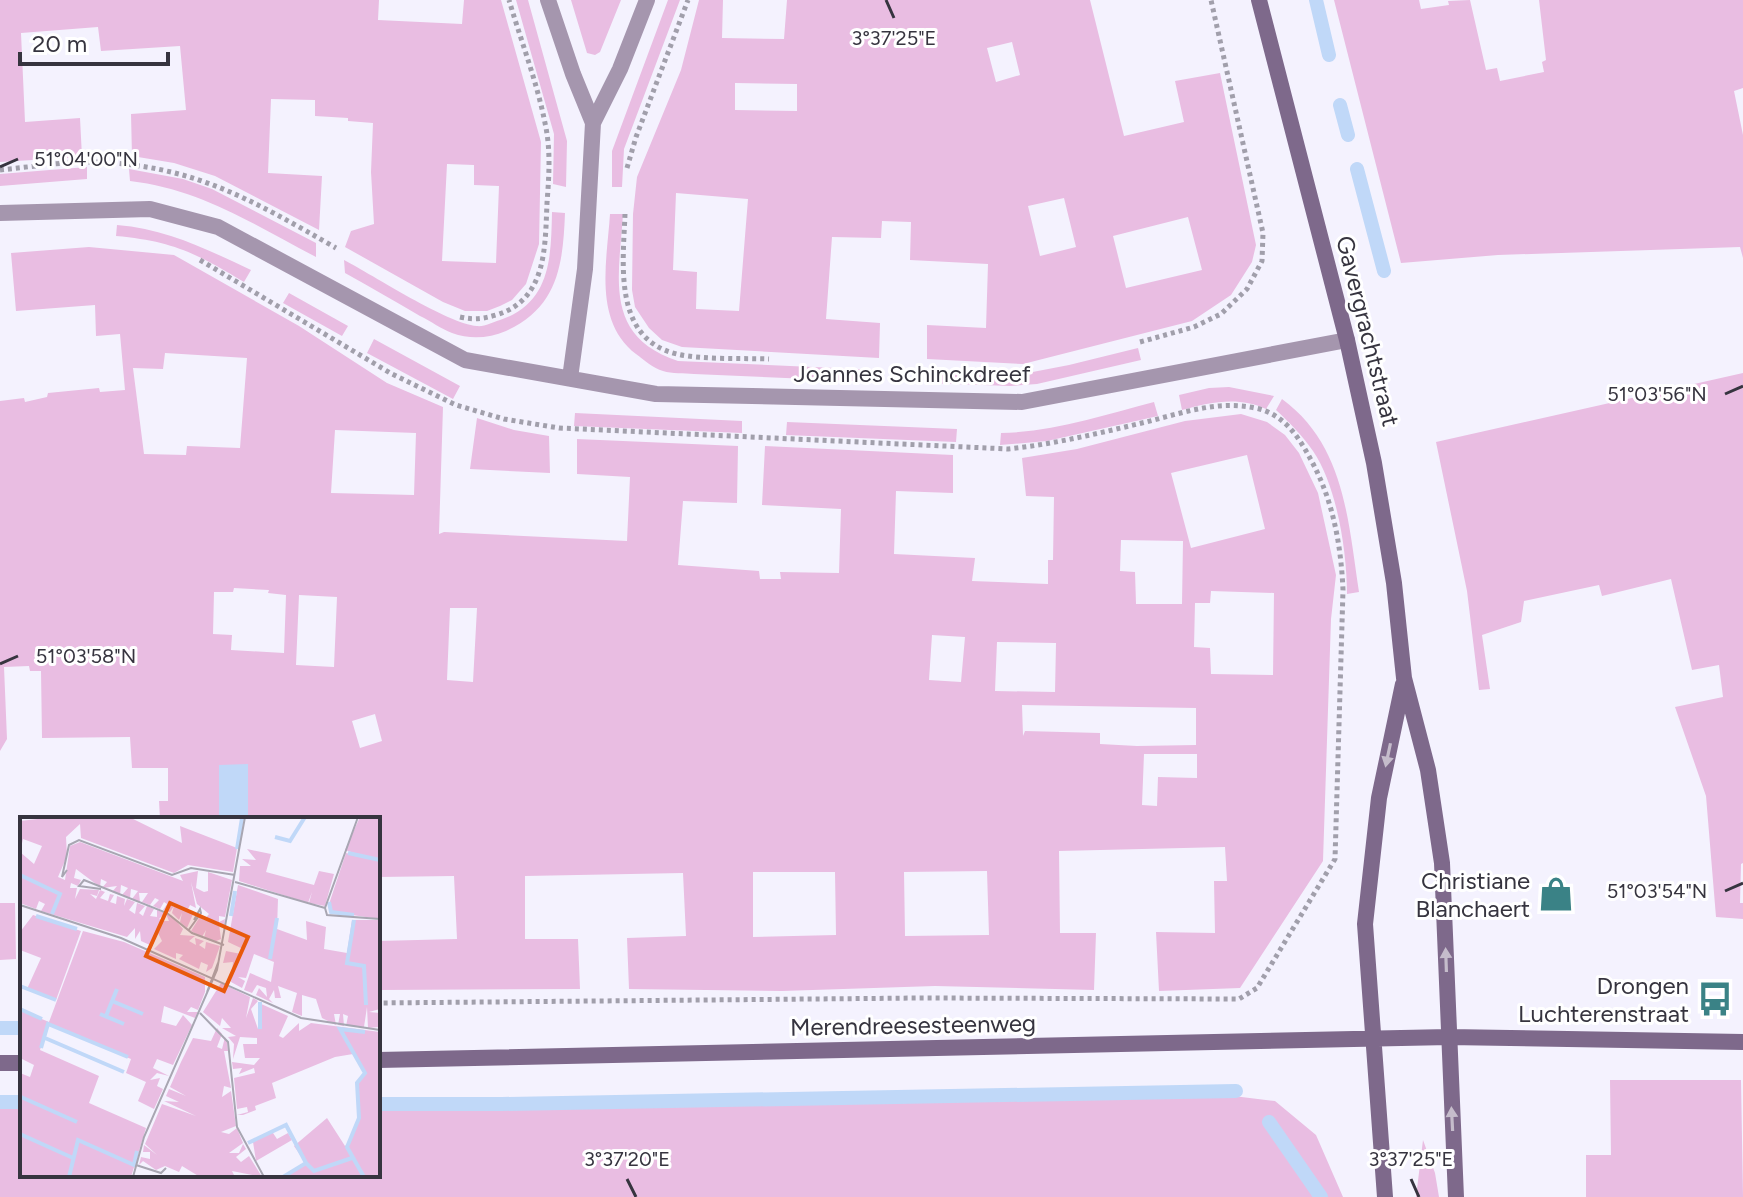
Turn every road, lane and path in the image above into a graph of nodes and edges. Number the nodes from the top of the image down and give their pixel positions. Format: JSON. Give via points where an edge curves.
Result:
{"nodes":[{"id":1,"x":509,"y":0,"type":"edge"},
{"id":2,"x":548,"y":0,"type":"edge"},
{"id":3,"x":647,"y":0,"type":"edge"},
{"id":4,"x":688,"y":0,"type":"edge"},
{"id":5,"x":1211,"y":0,"type":"edge"},
{"id":6,"x":1259,"y":0,"type":"edge"},
{"id":7,"x":593,"y":123,"type":"junction"},
{"id":8,"x":0,"y":170,"type":"edge"},
{"id":9,"x":627,"y":182,"type":"dead end"},
{"id":10,"x":0,"y":213,"type":"edge"},
{"id":11,"x":625,"y":213,"type":"dead end"},
{"id":12,"x":344,"y":253,"type":"dead end"},
{"id":13,"x":190,"y":254,"type":"dead end"},
{"id":14,"x":454,"y":315,"type":"dead end"},
{"id":15,"x":1347,"y":340,"type":"junction"},
{"id":16,"x":1133,"y":344,"type":"dead end"},
{"id":17,"x":771,"y":359,"type":"dead end"},
{"id":18,"x":570,"y":378,"type":"junction"},
{"id":19,"x":1404,"y":678,"type":"junction"},
{"id":20,"x":380,"y":1003,"type":"edge"},
{"id":21,"x":1449,"y":1037,"type":"junction"},
{"id":22,"x":1373,"y":1039,"type":"junction"},
{"id":23,"x":1743,"y":1042,"type":"edge"},
{"id":24,"x":380,"y":1060,"type":"edge"},
{"id":25,"x":1385,"y":1197,"type":"edge"},
{"id":26,"x":1456,"y":1197,"type":"edge"}],
"edges":[{"from":1,"to":14,"type":"path","via":[[546,125],[550,158],[544,256],[538,280],[525,300],[477,320]]},
{"from":2,"to":7,"type":"street"},
{"from":3,"to":7,"type":"street"},
{"from":4,"to":9,"type":"path","via":[[636,137]]},
{"from":5,"to":16,"type":"path","via":[[1263,233],[1262,261],[1247,289],[1221,314]]},
{"from":6,"to":15,"type":"street","name":"Gavergrachtstraat"},
{"from":7,"to":18,"type":"street","via":[[585,269]]},
{"from":8,"to":12,"type":"path","via":[[90,162],[189,176],[254,201]]},
{"from":10,"to":18,"type":"street","name":"Joannes Schinckdreef","via":[[150,209],[218,227],[465,360]]},
{"from":11,"to":17,"type":"path","via":[[628,311],[641,333],[654,345],[678,354]]},
{"from":13,"to":20,"type":"path","via":[[392,374],[456,405],[559,428],[1008,449],[1215,405],[1256,408],[1296,433],[1323,485],[1334,521],[1343,590],[1335,859],[1257,988],[1239,999]]},
{"from":15,"to":18,"type":"street","name":"Joannes Schinckdreef","via":[[1022,402],[656,394]]},
{"from":15,"to":19,"type":"street","name":"Gavergrachtstraat","via":[[1377,478]]},
{"from":21,"to":19,"type":"street","name":"Gavergrachtstraat","one_way":true,"via":[[1442,863],[1428,770]]},
{"from":19,"to":22,"type":"street","name":"Gavergrachtstraat","one_way":true,"via":[[1379,798],[1365,924]]},
{"from":21,"to":22,"type":"street","name":"Merendreesesteenweg"},
{"from":21,"to":23,"type":"street","name":"Merendreesesteenweg"},
{"from":26,"to":21,"type":"street","name":"Gavergrachtstraat","one_way":true},
{"from":22,"to":24,"type":"street","name":"Merendreesesteenweg"},
{"from":22,"to":25,"type":"street","name":"Gavergrachtstraat"}]}
